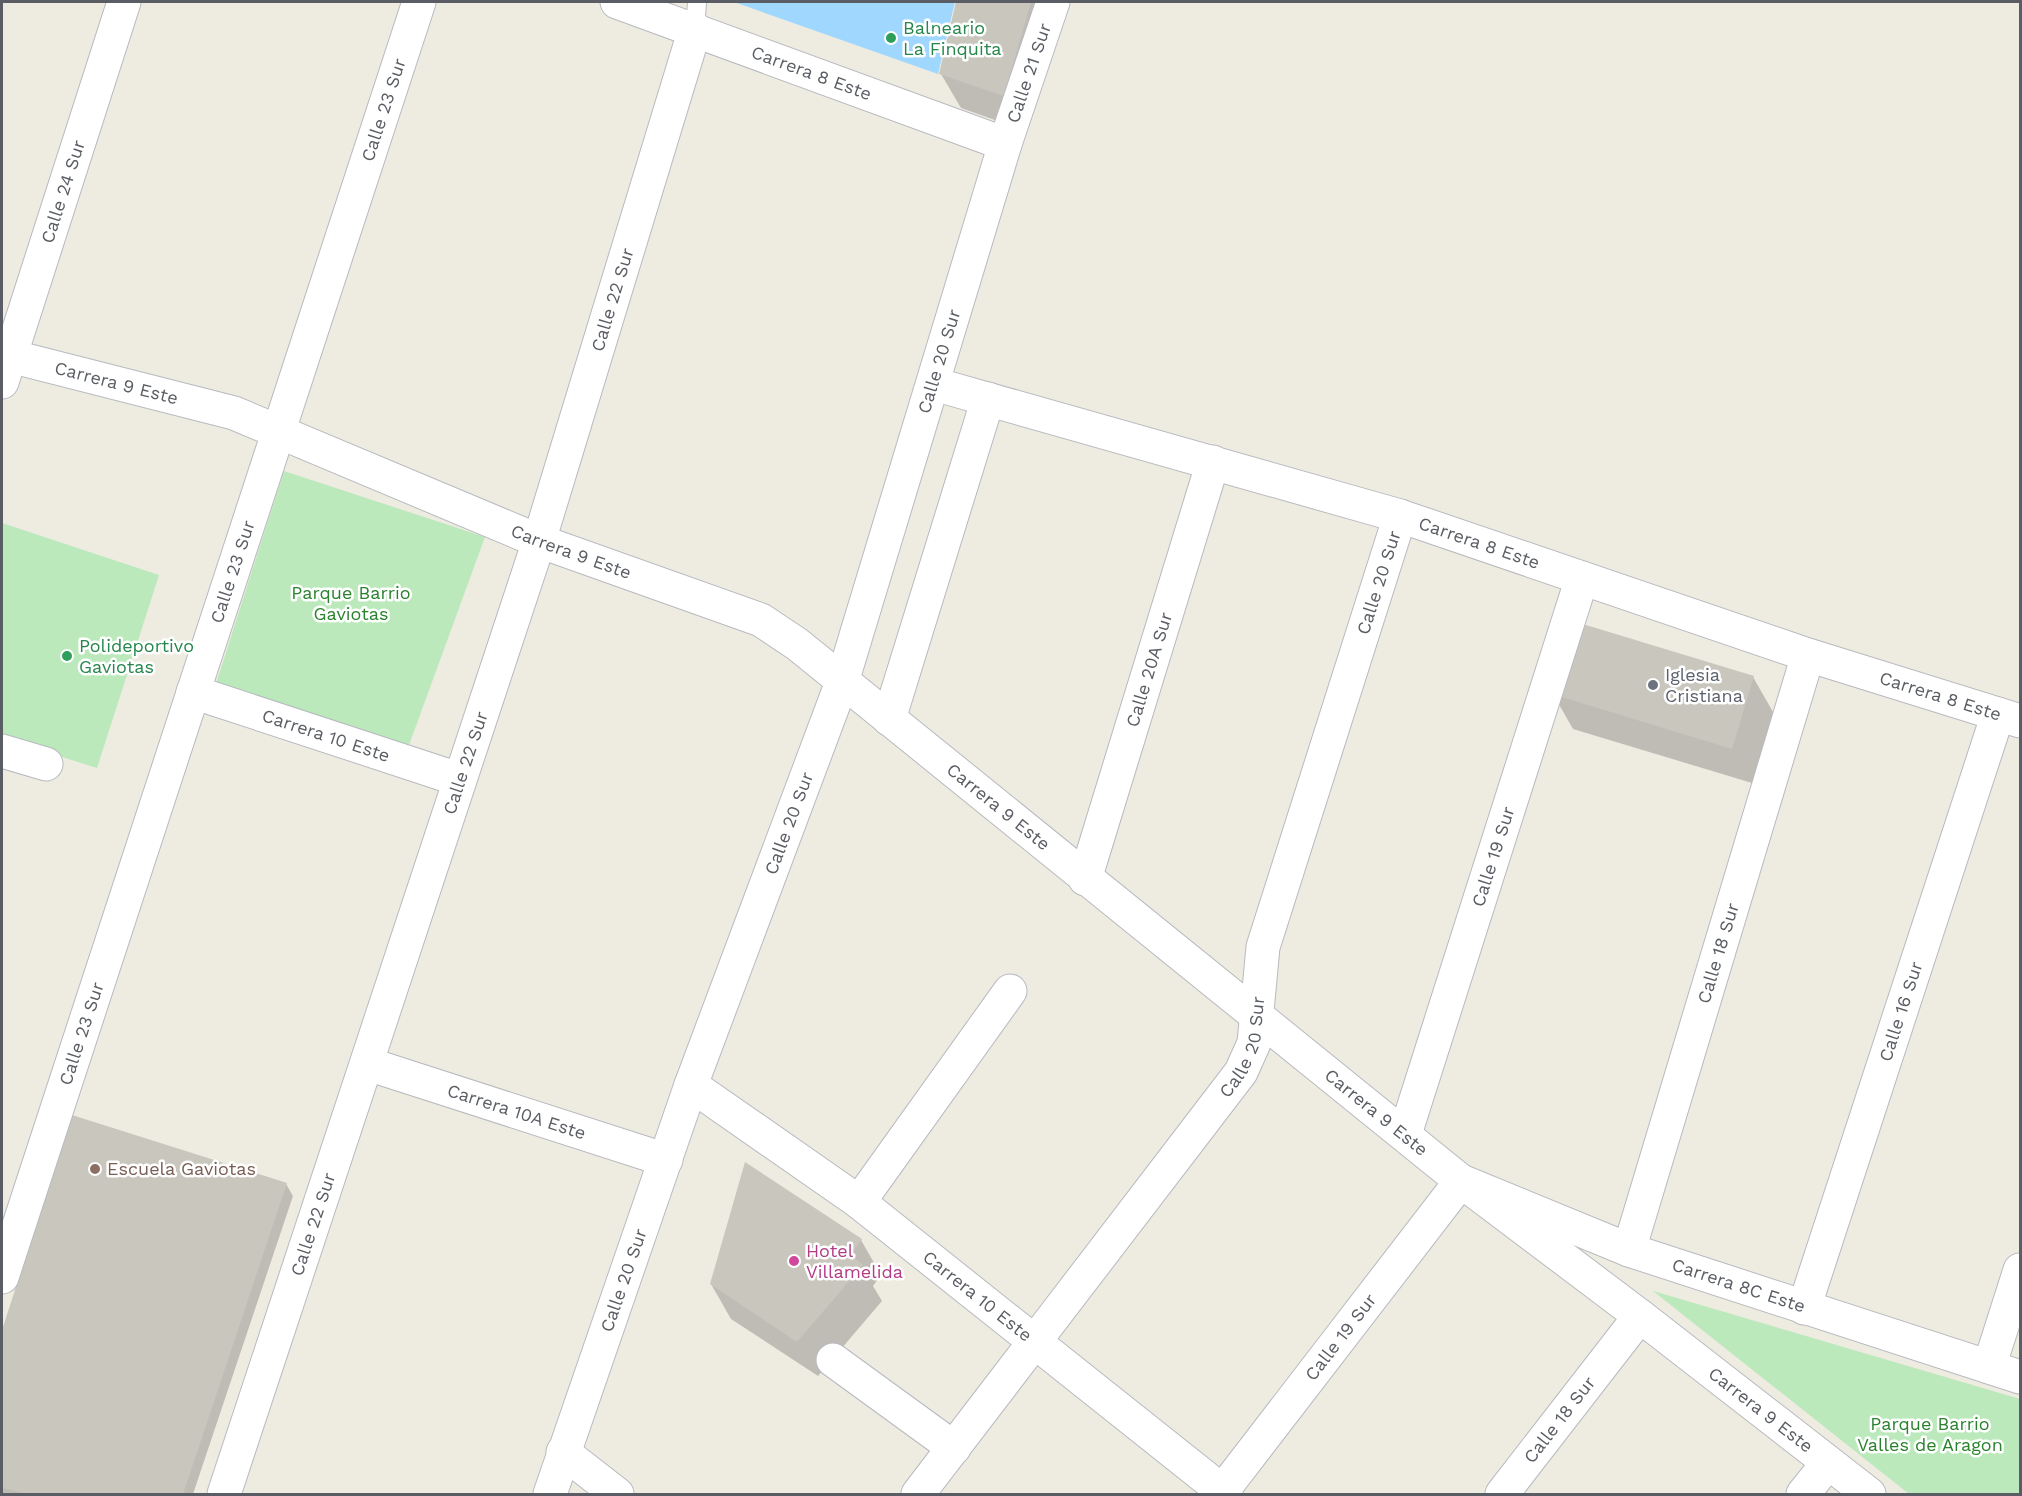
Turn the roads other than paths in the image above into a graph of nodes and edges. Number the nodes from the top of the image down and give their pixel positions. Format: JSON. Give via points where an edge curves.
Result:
{"nodes":[{"id":1,"x":124,"y":2,"type":"edge"},
{"id":2,"x":419,"y":2,"type":"edge"},
{"id":3,"x":617,"y":2,"type":"edge"},
{"id":4,"x":1053,"y":2,"type":"edge"},
{"id":5,"x":696,"y":15,"type":"edge"},
{"id":6,"x":1005,"y":144,"type":"junction"},
{"id":7,"x":4,"y":365,"type":"edge"},
{"id":8,"x":934,"y":384,"type":"junction"},
{"id":9,"x":988,"y":399,"type":"junction"},
{"id":10,"x":279,"y":431,"type":"junction"},
{"id":11,"x":1213,"y":462,"type":"junction"},
{"id":12,"x":1400,"y":516,"type":"junction"},
{"id":13,"x":539,"y":541,"type":"junction"},
{"id":14,"x":1582,"y":578,"type":"junction"},
{"id":15,"x":1808,"y":655,"type":"junction"},
{"id":16,"x":842,"y":682,"type":"junction"},
{"id":17,"x":192,"y":692,"type":"junction"},
{"id":18,"x":2009,"y":718,"type":"edge"},
{"id":19,"x":889,"y":719,"type":"junction"},
{"id":20,"x":2,"y":751,"type":"edge"},
{"id":21,"x":46,"y":764,"type":"dead end"},
{"id":22,"x":458,"y":779,"type":"junction"},
{"id":23,"x":1085,"y":879,"type":"junction"},
{"id":24,"x":1010,"y":991,"type":"dead end"},
{"id":25,"x":1258,"y":1017,"type":"junction"},
{"id":26,"x":368,"y":1064,"type":"junction"},
{"id":27,"x":691,"y":1085,"type":"junction"},
{"id":28,"x":1405,"y":1134,"type":"junction"},
{"id":29,"x":666,"y":1160,"type":"junction"},
{"id":30,"x":1461,"y":1181,"type":"junction"},
{"id":31,"x":859,"y":1202,"type":"junction"},
{"id":32,"x":1629,"y":1250,"type":"junction"},
{"id":33,"x":2020,"y":1270,"type":"edge"},
{"id":34,"x":2,"y":1277,"type":"edge"},
{"id":35,"x":1804,"y":1308,"type":"junction"},
{"id":36,"x":1640,"y":1316,"type":"junction"},
{"id":37,"x":1036,"y":1343,"type":"junction"},
{"id":38,"x":832,"y":1360,"type":"dead end"},
{"id":39,"x":1989,"y":1367,"type":"junction"},
{"id":40,"x":2020,"y":1377,"type":"edge"},
{"id":41,"x":954,"y":1448,"type":"junction"},
{"id":42,"x":563,"y":1452,"type":"junction"},
{"id":43,"x":1828,"y":1463,"type":"junction"},
{"id":44,"x":1223,"y":1493,"type":"edge"},
{"id":45,"x":224,"y":1494,"type":"edge"},
{"id":46,"x":550,"y":1494,"type":"edge"},
{"id":47,"x":618,"y":1494,"type":"edge"},
{"id":48,"x":918,"y":1494,"type":"edge"},
{"id":49,"x":1502,"y":1494,"type":"edge"},
{"id":50,"x":1803,"y":1494,"type":"edge"},
{"id":51,"x":1869,"y":1494,"type":"edge"}],
"edges":[{"from":1,"to":7,"type":"street","name":"Calle 24 Sur"},
{"from":2,"to":10,"type":"street","name":"Calle 23 Sur"},
{"from":3,"to":5,"type":"street","name":"Carrera 8 Este"},
{"from":4,"to":6,"type":"street","name":"Calle 21 Sur"},
{"from":5,"to":6,"type":"street","name":"Carrera 8 Este"},
{"from":5,"to":13,"type":"street","name":"Calle 22 Sur"},
{"from":6,"to":8,"type":"street","name":"Calle 20 Sur"},
{"from":7,"to":10,"type":"street","name":"Carrera 9 Este","via":[[234,413]]},
{"from":8,"to":9,"type":"street","name":"Carrera 8 Este"},
{"from":8,"to":16,"type":"street","name":"Calle 20 Sur"},
{"from":9,"to":11,"type":"street","name":"Carrera 8 Este"},
{"from":9,"to":19,"type":"street"},
{"from":10,"to":13,"type":"street","name":"Carrera 9 Este"},
{"from":10,"to":17,"type":"street","name":"Calle 23 Sur"},
{"from":11,"to":12,"type":"street","name":"Carrera 8 Este"},
{"from":11,"to":23,"type":"street","name":"Calle 20A Sur"},
{"from":12,"to":14,"type":"street","name":"Carrera 8 Este"},
{"from":12,"to":25,"type":"street","name":"Calle 20 Sur","via":[[1263,947]]},
{"from":13,"to":16,"type":"street","name":"Carrera 9 Este","via":[[761,621],[797,644]]},
{"from":13,"to":22,"type":"street","name":"Calle 22 Sur"},
{"from":14,"to":15,"type":"street","name":"Carrera 8 Este"},
{"from":14,"to":28,"type":"street","name":"Calle 19 Sur"},
{"from":15,"to":18,"type":"street","name":"Carrera 8 Este"},
{"from":15,"to":32,"type":"street","name":"Calle 18 Sur"},
{"from":16,"to":19,"type":"street","name":"Carrera 9 Este"},
{"from":16,"to":27,"type":"street","name":"Calle 20 Sur"},
{"from":17,"to":22,"type":"street","name":"Carrera 10 Este"},
{"from":17,"to":34,"type":"street","name":"Calle 23 Sur"},
{"from":18,"to":35,"type":"street","name":"Calle 16 Sur"},
{"from":19,"to":23,"type":"street","name":"Carrera 9 Este"},
{"from":20,"to":21,"type":"street"},
{"from":22,"to":26,"type":"street","name":"Calle 22 Sur"},
{"from":23,"to":25,"type":"street","name":"Carrera 9 Este"},
{"from":24,"to":31,"type":"street"},
{"from":25,"to":28,"type":"street","name":"Carrera 9 Este"},
{"from":25,"to":37,"type":"street","name":"Calle 20 Sur","via":[[1254,1043],[1241,1072]]},
{"from":26,"to":29,"type":"street","name":"Carrera 10A Este"},
{"from":26,"to":45,"type":"street","name":"Calle 22 Sur"},
{"from":27,"to":29,"type":"street","name":"Calle 20 Sur"},
{"from":27,"to":31,"type":"street","name":"Carrera 10 Este"},
{"from":28,"to":30,"type":"street","name":"Carrera 9 Este"},
{"from":29,"to":42,"type":"street","name":"Calle 20 Sur"},
{"from":30,"to":32,"type":"street","name":"Carrera 8C Este"},
{"from":30,"to":36,"type":"street","name":"Carrera 9 Este"},
{"from":30,"to":44,"type":"street","name":"Calle 19 Sur"},
{"from":31,"to":37,"type":"street","name":"Carrera 10 Este"},
{"from":32,"to":35,"type":"street","name":"Carrera 8C Este"},
{"from":33,"to":39,"type":"street"},
{"from":35,"to":39,"type":"street","name":"Carrera 8C Este"},
{"from":36,"to":43,"type":"street","name":"Carrera 9 Este"},
{"from":36,"to":49,"type":"street","name":"Calle 18 Sur"},
{"from":37,"to":41,"type":"street","name":"Calle 20 Sur"},
{"from":37,"to":44,"type":"street","name":"Carrera 10 Este"},
{"from":38,"to":41,"type":"street"},
{"from":39,"to":40,"type":"street","name":"Carrera 8C Este"},
{"from":41,"to":48,"type":"street","name":"Calle 20 Sur"},
{"from":42,"to":46,"type":"street","name":"Calle 20 Sur"},
{"from":42,"to":47,"type":"street"},
{"from":43,"to":50,"type":"street"},
{"from":43,"to":51,"type":"street","name":"Carrera 9 Este"}]}
